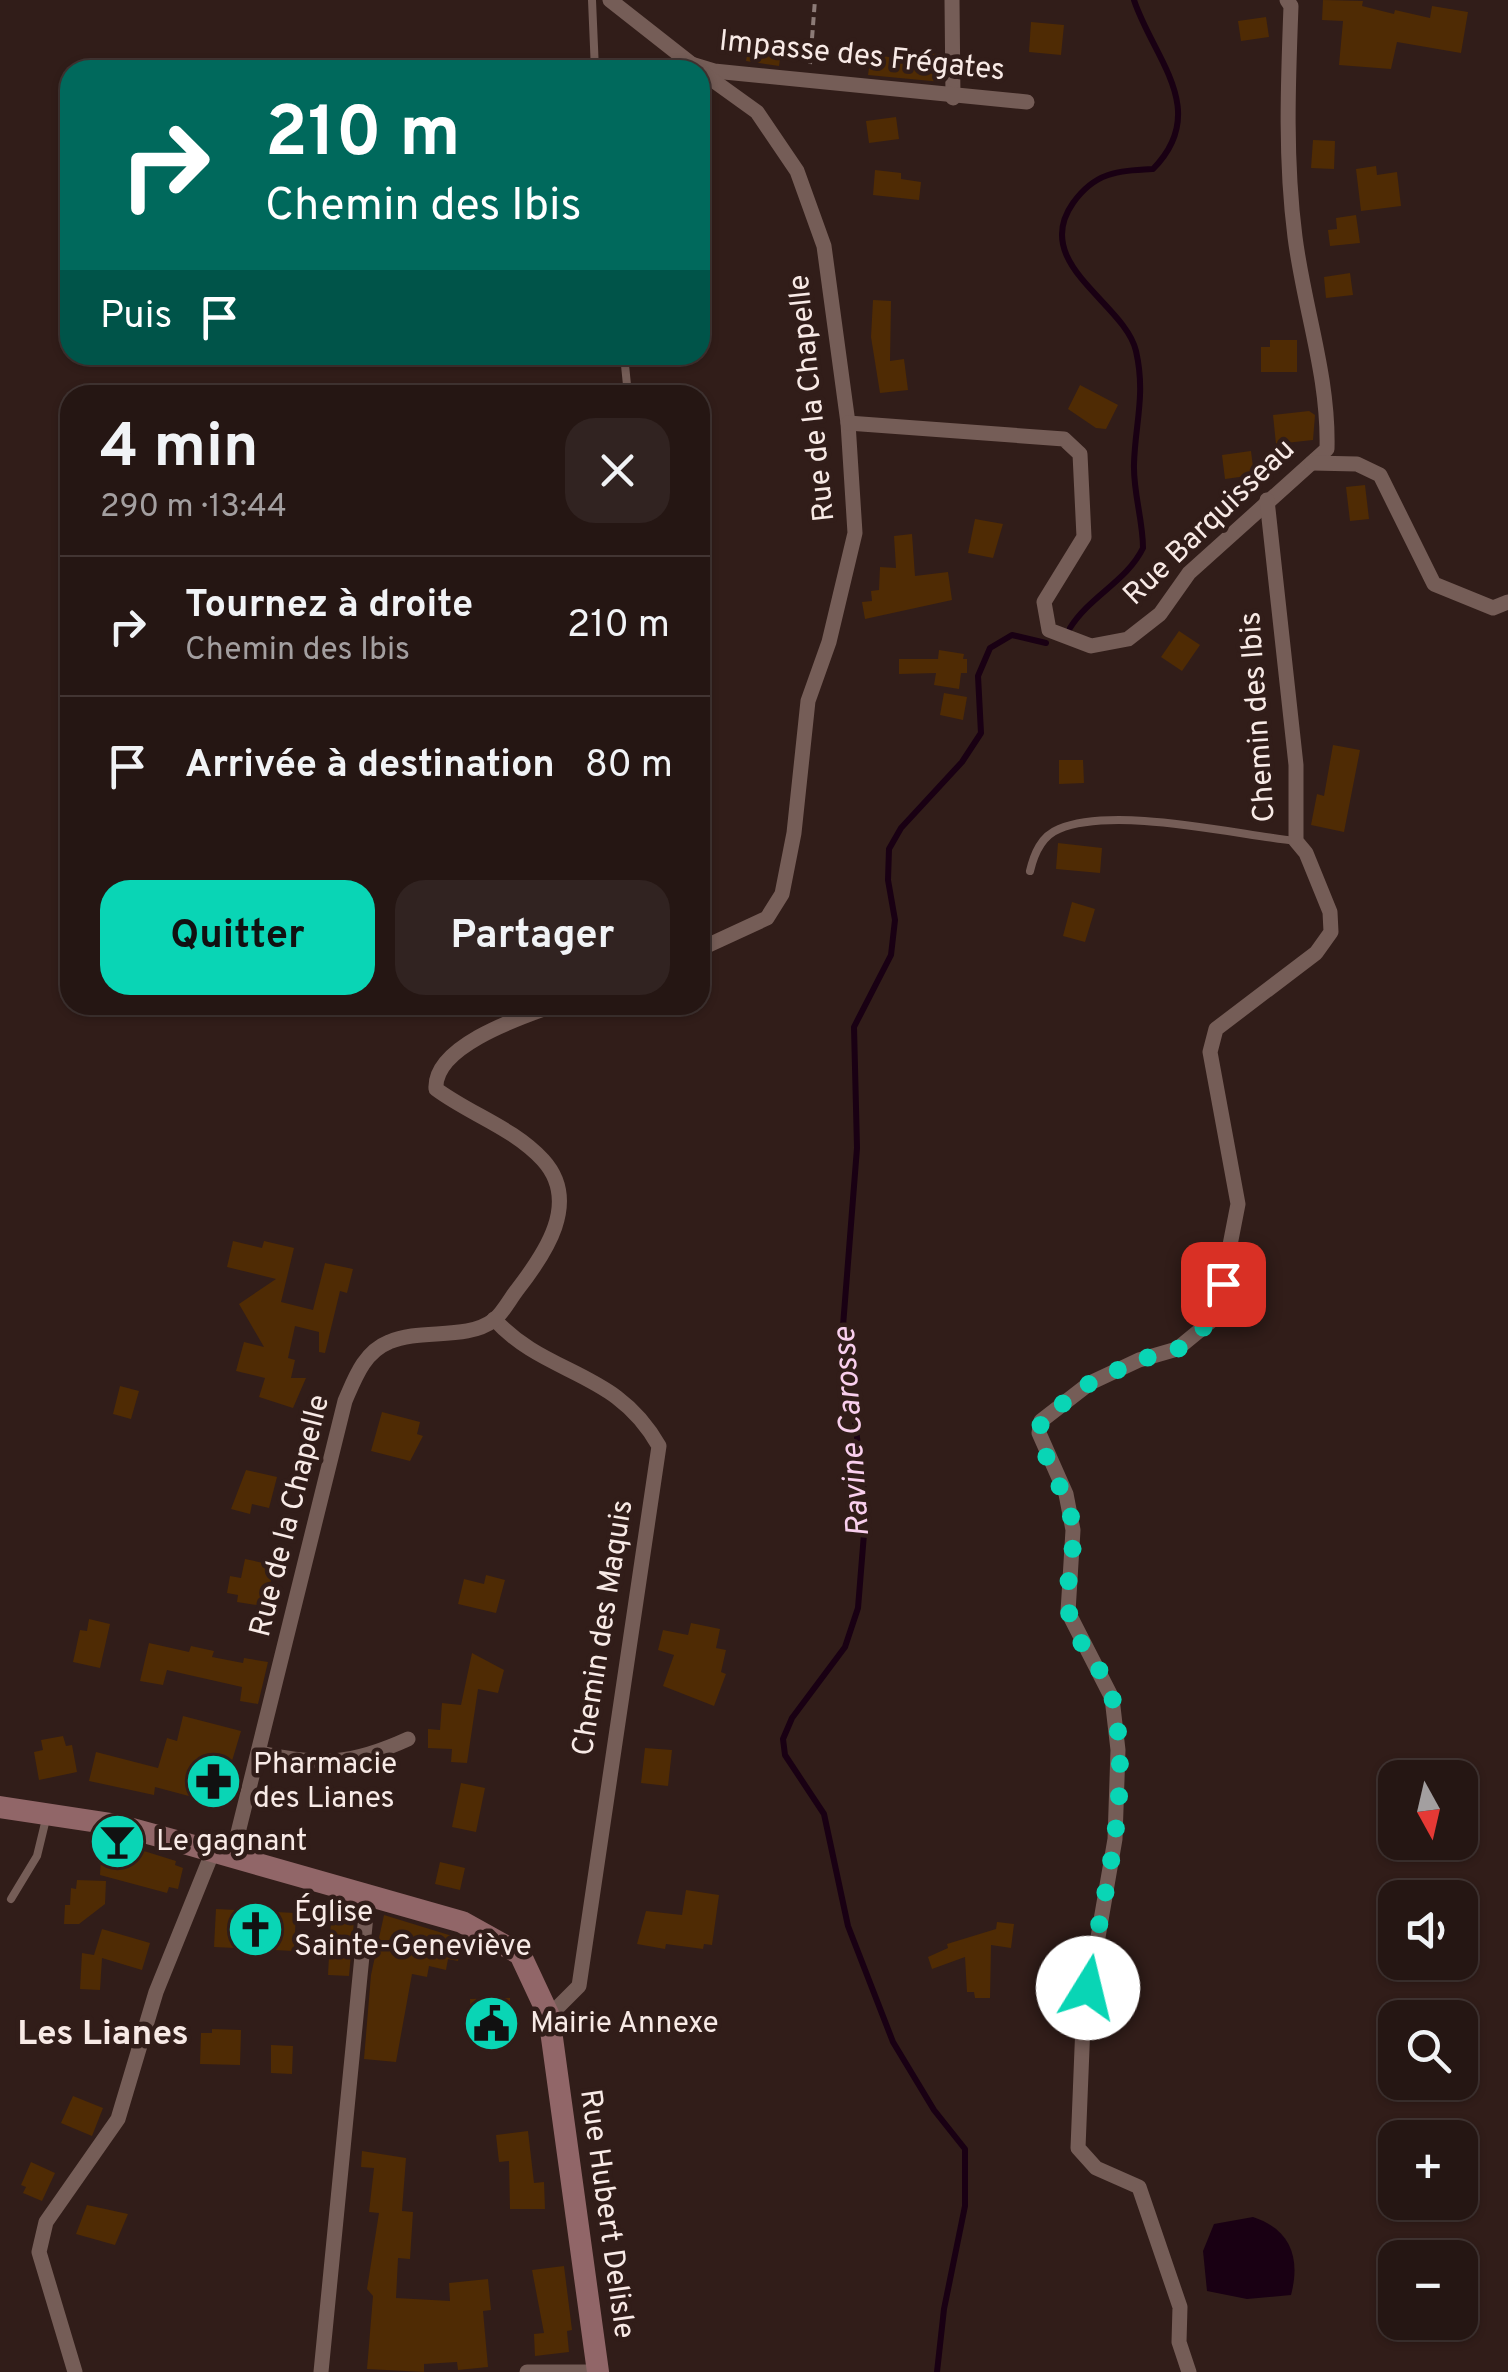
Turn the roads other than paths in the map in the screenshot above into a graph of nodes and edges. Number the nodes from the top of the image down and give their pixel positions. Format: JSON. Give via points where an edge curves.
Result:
{"nodes":[{"id":1,"x":592,"y":0,"type":"edge"},
{"id":2,"x":610,"y":0,"type":"edge"},
{"id":3,"x":952,"y":0,"type":"edge"},
{"id":4,"x":1290,"y":2,"type":"edge"},
{"id":5,"x":595,"y":60,"type":"edge"},
{"id":6,"x":687,"y":60,"type":"edge"},
{"id":7,"x":710,"y":71,"type":"edge"},
{"id":8,"x":710,"y":78,"type":"edge"},
{"id":9,"x":953,"y":98,"type":"junction"},
{"id":10,"x":1026,"y":102,"type":"dead end"},
{"id":11,"x":848,"y":423,"type":"junction"},
{"id":12,"x":1312,"y":463,"type":"junction"},
{"id":13,"x":1267,"y":500,"type":"junction"},
{"id":14,"x":1508,"y":602,"type":"edge"},
{"id":15,"x":1296,"y":842,"type":"junction"},
{"id":16,"x":1030,"y":872,"type":"dead end"},
{"id":17,"x":710,"y":944,"type":"edge"},
{"id":18,"x":533,"y":1015,"type":"edge"},
{"id":19,"x":494,"y":1319,"type":"junction"},
{"id":20,"x":408,"y":1738,"type":"dead end"},
{"id":21,"x":260,"y":1753,"type":"junction"},
{"id":22,"x":0,"y":1808,"type":"edge"},
{"id":23,"x":48,"y":1815,"type":"junction"},
{"id":24,"x":222,"y":1854,"type":"junction"},
{"id":25,"x":368,"y":1895,"type":"junction"},
{"id":26,"x":11,"y":1900,"type":"dead end"},
{"id":27,"x":549,"y":2016,"type":"junction"},
{"id":28,"x":74,"y":2372,"type":"edge"},
{"id":29,"x":321,"y":2372,"type":"edge"},
{"id":30,"x":527,"y":2372,"type":"edge"},
{"id":31,"x":598,"y":2372,"type":"edge"},
{"id":32,"x":1188,"y":2372,"type":"edge"}],
"edges":[{"from":1,"to":5,"type":"lane"},
{"from":2,"to":6,"type":"street","name":"Rue de la Chapelle"},
{"from":3,"to":9,"type":"street"},
{"from":4,"to":12,"type":"street","name":"Rue Barquisseau","via":[[1286,147],[1295,240],[1328,405],[1327,449]]},
{"from":7,"to":9,"type":"street","name":"Impasse des Frégates"},
{"from":8,"to":11,"type":"street","name":"Rue de la Chapelle","via":[[757,112],[798,171],[824,246]]},
{"from":9,"to":10,"type":"street","name":"Impasse des Frégates"},
{"from":11,"to":13,"type":"street","name":"Rue Barquisseau","via":[[1064,439],[1080,454],[1084,537],[1044,602],[1050,630],[1091,646],[1128,639],[1160,614],[1189,573]]},
{"from":11,"to":17,"type":"street","name":"Rue de la Chapelle","via":[[855,533],[808,700],[782,894],[767,918]]},
{"from":12,"to":13,"type":"street","name":"Rue Barquisseau"},
{"from":12,"to":14,"type":"street","via":[[1357,464],[1380,475],[1434,584],[1493,608]]},
{"from":13,"to":15,"type":"street","name":"Chemin des Ibis","via":[[1296,765]]},
{"from":15,"to":16,"type":"lane","via":[[1105,818],[1056,830],[1035,850]]},
{"from":15,"to":32,"type":"street","name":"Chemin des Ibis","via":[[1330,912],[1331,932],[1316,953],[1216,1029],[1210,1052],[1238,1204],[1216,1317],[1178,1349],[1139,1360],[1065,1399],[1041,1420],[1039,1433],[1066,1494],[1073,1530],[1068,1612],[1112,1698],[1118,1750],[1115,1839],[1083,2024],[1078,2148],[1096,2168],[1139,2187],[1180,2307],[1178,2342]]},
{"from":18,"to":19,"type":"street","via":[[469,1044],[435,1078],[436,1089],[453,1102],[518,1136],[547,1164],[559,1192],[559,1223]]},
{"from":19,"to":21,"type":"street","name":"Rue de la Chapelle","via":[[388,1342],[360,1365],[345,1401]]},
{"from":19,"to":27,"type":"street","name":"Chemin des Maquis","via":[[513,1340],[610,1389],[644,1418],[659,1446],[579,1986]]},
{"from":20,"to":21,"type":"street","via":[[340,1762],[308,1764]]},
{"from":21,"to":24,"type":"street","name":"Rue de la Chapelle"},
{"from":22,"to":23,"type":"main road","name":"Rue Hubert Delisle"},
{"from":23,"to":24,"type":"main road","name":"Rue Hubert Delisle","via":[[118,1825]]},
{"from":23,"to":26,"type":"lane","via":[[36,1856]]},
{"from":24,"to":25,"type":"main road","name":"Rue Hubert Delisle"},
{"from":24,"to":28,"type":"street","name":"Rue de la Chapelle","via":[[156,1992],[118,2119],[46,2222],[39,2252]]},
{"from":25,"to":27,"type":"main road","name":"Rue Hubert Delisle","via":[[462,1922],[520,1954]]},
{"from":25,"to":29,"type":"street"},
{"from":27,"to":31,"type":"main road","name":"Rue Hubert Delisle"},
{"from":30,"to":31,"type":"street"}]}
